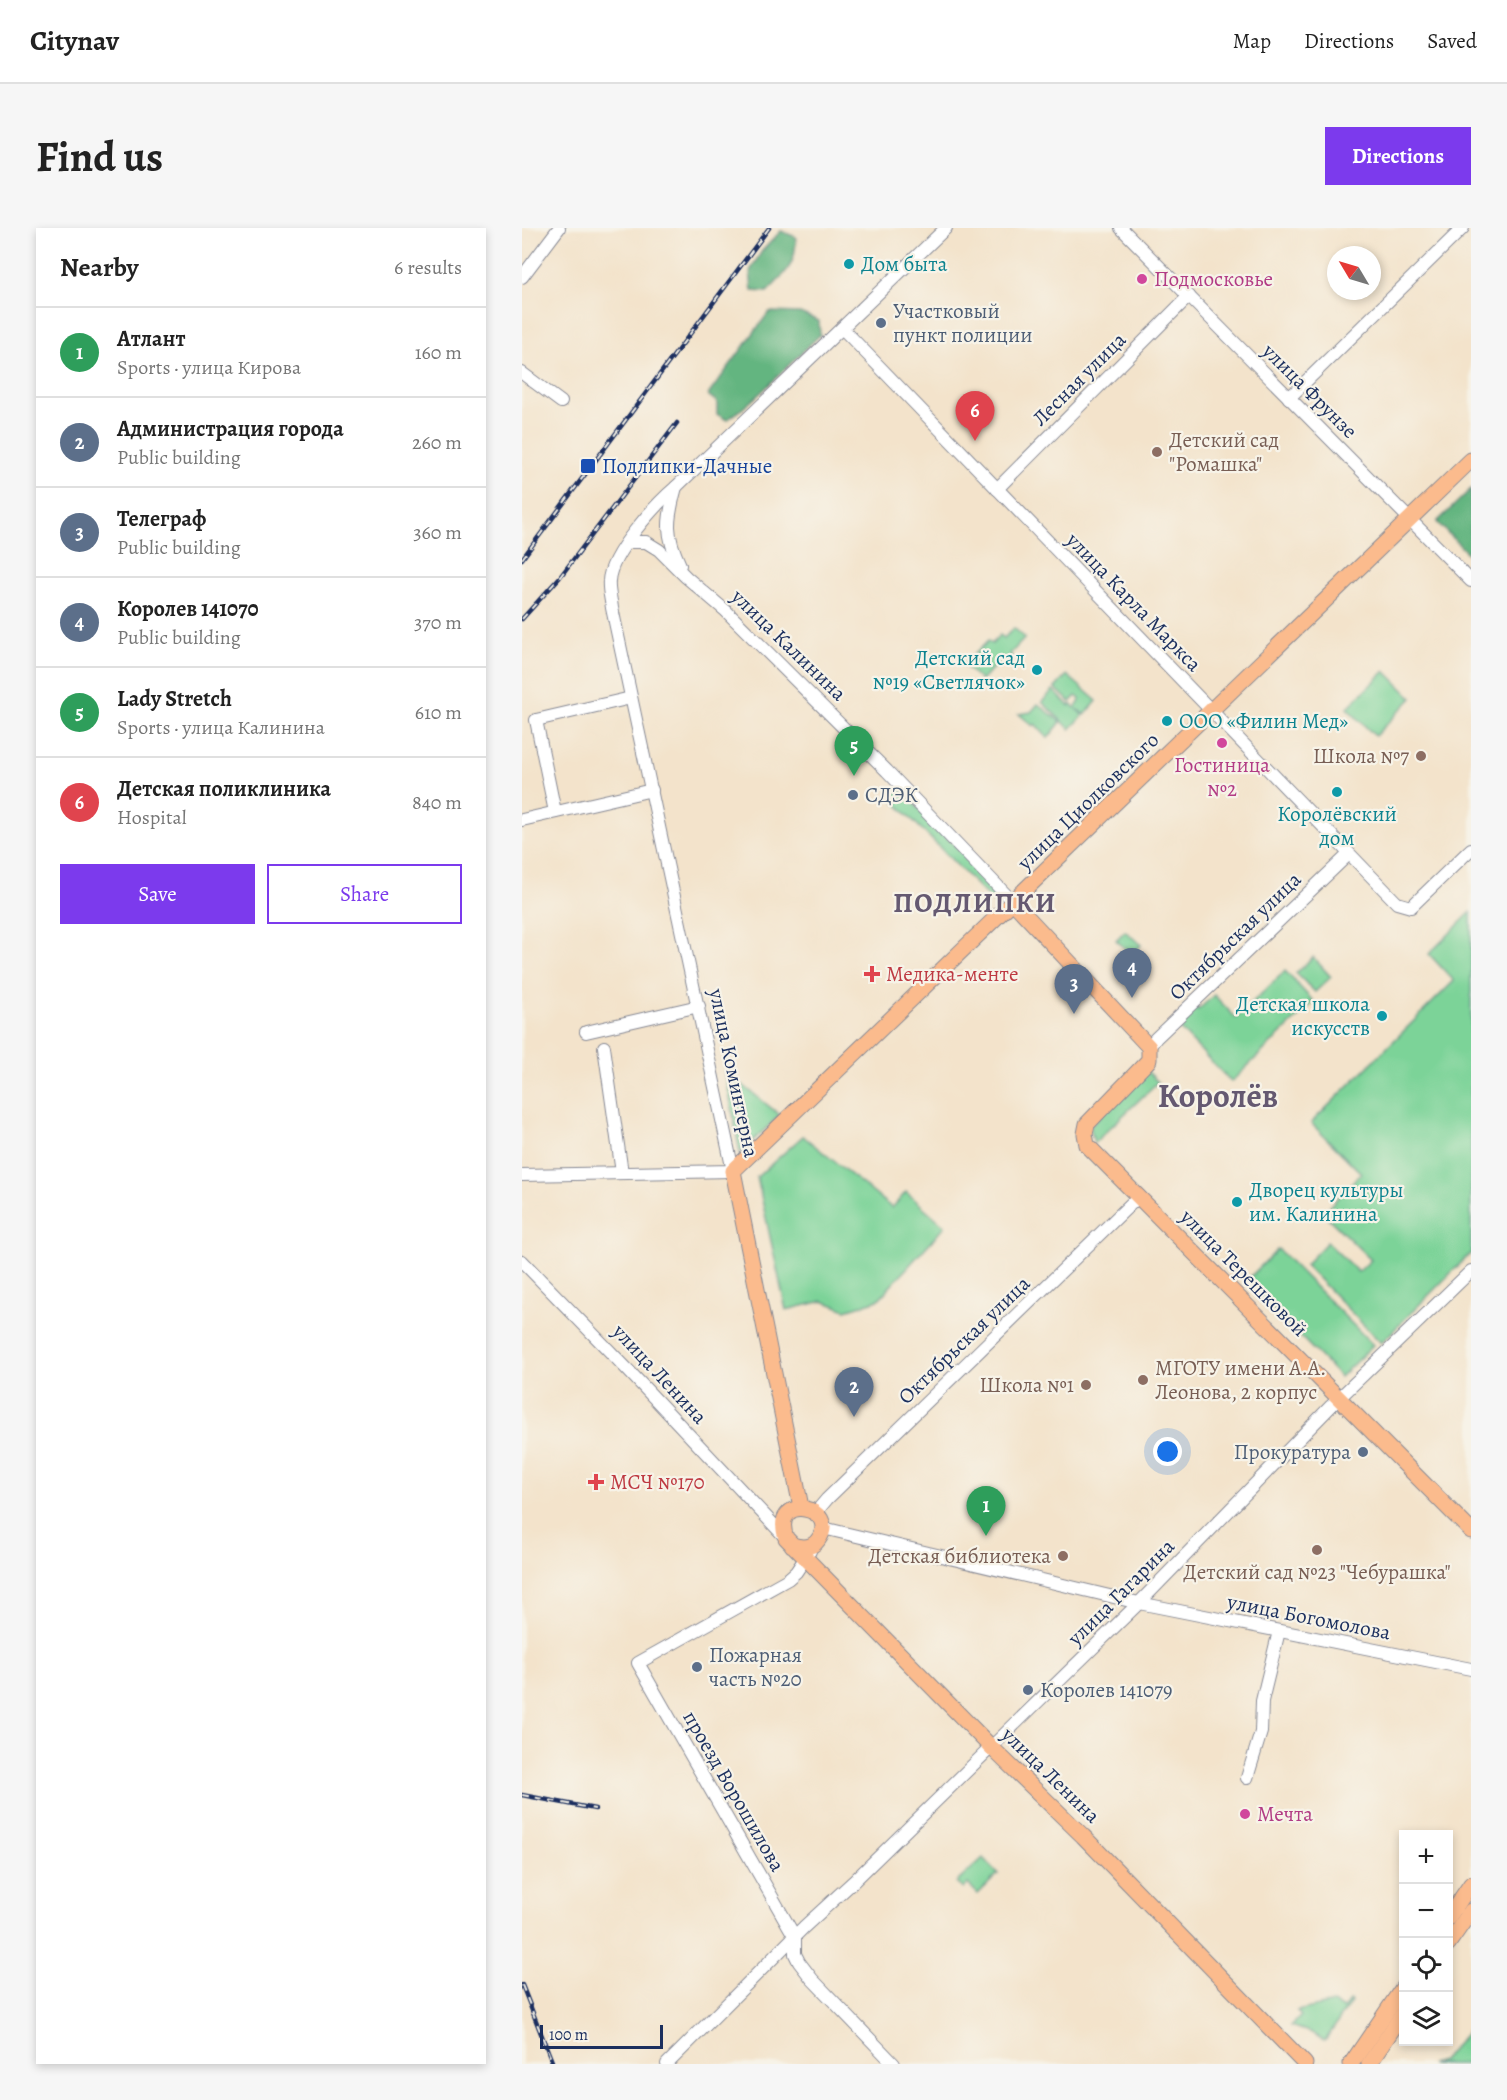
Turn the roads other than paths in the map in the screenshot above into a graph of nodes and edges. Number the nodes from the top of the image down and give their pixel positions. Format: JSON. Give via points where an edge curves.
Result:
{"nodes":[{"id":1,"x":559,"y":228,"type":"edge"},
{"id":2,"x":946,"y":228,"type":"edge"},
{"id":3,"x":1121,"y":228,"type":"edge"},
{"id":4,"x":1463,"y":228,"type":"edge"},
{"id":5,"x":522,"y":277,"type":"edge"},
{"id":6,"x":1189,"y":296,"type":"junction"},
{"id":7,"x":842,"y":328,"type":"junction"},
{"id":8,"x":522,"y":373,"type":"edge"},
{"id":9,"x":1289,"y":398,"type":"junction"},
{"id":10,"x":561,"y":402,"type":"dead end"},
{"id":11,"x":1471,"y":460,"type":"edge"},
{"id":12,"x":676,"y":487,"type":"junction"},
{"id":13,"x":997,"y":489,"type":"junction"},
{"id":14,"x":658,"y":502,"type":"junction"},
{"id":15,"x":669,"y":513,"type":"junction"},
{"id":16,"x":1410,"y":519,"type":"junction"},
{"id":17,"x":627,"y":542,"type":"junction"},
{"id":18,"x":686,"y":577,"type":"junction"},
{"id":19,"x":1471,"y":581,"type":"edge"},
{"id":20,"x":631,"y":698,"type":"junction"},
{"id":21,"x":1211,"y":711,"type":"junction"},
{"id":22,"x":652,"y":790,"type":"junction"},
{"id":23,"x":555,"y":812,"type":"junction"},
{"id":24,"x":522,"y":820,"type":"edge"},
{"id":25,"x":1471,"y":849,"type":"edge"},
{"id":26,"x":1350,"y":854,"type":"junction"},
{"id":27,"x":1013,"y":902,"type":"junction"},
{"id":28,"x":699,"y":1006,"type":"junction"},
{"id":29,"x":586,"y":1032,"type":"dead end"},
{"id":30,"x":604,"y":1047,"type":"dead end"},
{"id":31,"x":1149,"y":1053,"type":"junction"},
{"id":32,"x":733,"y":1171,"type":"junction"},
{"id":33,"x":622,"y":1173,"type":"junction"},
{"id":34,"x":522,"y":1175,"type":"edge"},
{"id":35,"x":1139,"y":1196,"type":"junction"},
{"id":36,"x":522,"y":1261,"type":"edge"},
{"id":37,"x":1471,"y":1271,"type":"edge"},
{"id":38,"x":1339,"y":1398,"type":"junction"},
{"id":39,"x":801,"y":1507,"type":"junction"},
{"id":40,"x":816,"y":1512,"type":"junction"},
{"id":41,"x":766,"y":1517,"type":"junction"},
{"id":42,"x":784,"y":1519,"type":"junction"},
{"id":43,"x":823,"y":1528,"type":"junction"},
{"id":44,"x":1471,"y":1531,"type":"edge"},
{"id":45,"x":789,"y":1541,"type":"junction"},
{"id":46,"x":810,"y":1552,"type":"junction"},
{"id":47,"x":1139,"y":1603,"type":"junction"},
{"id":48,"x":1279,"y":1631,"type":"junction"},
{"id":49,"x":1471,"y":1670,"type":"edge"},
{"id":50,"x":992,"y":1748,"type":"junction"},
{"id":51,"x":1247,"y":1778,"type":"dead end"},
{"id":52,"x":1471,"y":1884,"type":"edge"},
{"id":53,"x":1471,"y":1911,"type":"edge"},
{"id":54,"x":1453,"y":1912,"type":"edge"},
{"id":55,"x":795,"y":1938,"type":"junction"},
{"id":56,"x":1453,"y":1938,"type":"edge"},
{"id":57,"x":1400,"y":1992,"type":"edge"},
{"id":58,"x":1399,"y":2019,"type":"edge"},
{"id":59,"x":667,"y":2064,"type":"edge"},
{"id":60,"x":894,"y":2064,"type":"edge"},
{"id":61,"x":1305,"y":2064,"type":"edge"},
{"id":62,"x":1351,"y":2064,"type":"edge"},
{"id":63,"x":1369,"y":2064,"type":"edge"}],
"edges":[{"from":1,"to":5,"type":"street"},
{"from":2,"to":7,"type":"street","name":"улица Коминтерна"},
{"from":3,"to":6,"type":"street","name":"улица Фрунзе"},
{"from":4,"to":9,"type":"street"},
{"from":6,"to":9,"type":"street","name":"улица Фрунзе"},
{"from":6,"to":13,"type":"street","name":"Лесная улица"},
{"from":7,"to":12,"type":"street","name":"улица Коминтерна"},
{"from":7,"to":13,"type":"street","name":"улица Карла Маркса"},
{"from":8,"to":10,"type":"street"},
{"from":9,"to":16,"type":"street","name":"улица Фрунзе"},
{"from":11,"to":16,"type":"main road","name":"улица Циолковского"},
{"from":12,"to":14,"type":"street","name":"улица Коминтерна"},
{"from":12,"to":15,"type":"street"},
{"from":13,"to":21,"type":"street","name":"улица Карла Маркса"},
{"from":14,"to":15,"type":"street"},
{"from":14,"to":17,"type":"street","name":"улица Коминтерна"},
{"from":15,"to":18,"type":"street","via":[[670,545]]},
{"from":16,"to":19,"type":"street","name":"улица Фрунзе"},
{"from":16,"to":21,"type":"main road","name":"улица Циолковского"},
{"from":17,"to":18,"type":"street","name":"улица Калинина","via":[[653,546]]},
{"from":17,"to":20,"type":"street","name":"улица Коминтерна","via":[[609,579]]},
{"from":18,"to":27,"type":"street","name":"улица Калинина","via":[[726,611],[880,764]]},
{"from":20,"to":22,"type":"street","name":"улица Коминтерна"},
{"from":20,"to":23,"type":"street","via":[[536,720]]},
{"from":21,"to":26,"type":"street","name":"улица Карла Маркса"},
{"from":21,"to":27,"type":"main road","name":"улица Циолковского"},
{"from":22,"to":23,"type":"street"},
{"from":22,"to":28,"type":"street","name":"улица Коминтерна"},
{"from":23,"to":24,"type":"street"},
{"from":25,"to":26,"type":"street","name":"улица Карла Маркса","via":[[1411,908],[1397,903]]},
{"from":26,"to":31,"type":"street","name":"Октябрьская улица","via":[[1156,1038]]},
{"from":27,"to":31,"type":"main road","name":"улица Калинина"},
{"from":27,"to":32,"type":"main road","name":"улица Циолковского"},
{"from":28,"to":29,"type":"street"},
{"from":28,"to":32,"type":"street","name":"улица Коминтерна"},
{"from":30,"to":33,"type":"street"},
{"from":31,"to":35,"type":"main road","name":"улица Терешковой","via":[[1087,1124],[1085,1134],[1087,1145]]},
{"from":32,"to":33,"type":"street"},
{"from":32,"to":39,"type":"main road","name":"улица Коминтерна"},
{"from":33,"to":34,"type":"street"},
{"from":35,"to":38,"type":"main road","name":"улица Терешковой"},
{"from":35,"to":40,"type":"street","name":"Октябрьская улица"},
{"from":36,"to":41,"type":"street","name":"улица Ленина"},
{"from":37,"to":38,"type":"street","name":"улица Гагарина"},
{"from":38,"to":44,"type":"main road","name":"улица Терешковой"},
{"from":38,"to":47,"type":"street","name":"улица Гагарина"},
{"from":39,"to":40,"type":"main road"},
{"from":39,"to":42,"type":"main road"},
{"from":40,"to":43,"type":"main road"},
{"from":41,"to":42,"type":"street"},
{"from":41,"to":45,"type":"street","name":"улица Ленина"},
{"from":42,"to":45,"type":"main road","via":[[783,1529]]},
{"from":43,"to":46,"type":"main road"},
{"from":43,"to":47,"type":"street","name":"улица Богомолова"},
{"from":45,"to":46,"type":"main road","name":"улица Ленина"},
{"from":46,"to":50,"type":"main road","name":"улица Ленина"},
{"from":46,"to":55,"type":"street","name":"проезд Ворошилова","via":[[788,1579],[639,1663]]},
{"from":47,"to":48,"type":"street","name":"улица Богомолова"},
{"from":47,"to":50,"type":"street","name":"улица Гагарина"},
{"from":48,"to":49,"type":"street","name":"улица Богомолова"},
{"from":48,"to":51,"type":"street","via":[[1262,1701],[1261,1732]]},
{"from":50,"to":55,"type":"street","name":"улица Гагарина"},
{"from":50,"to":61,"type":"main road","name":"улица Ленина"},
{"from":52,"to":54,"type":"main road"},
{"from":53,"to":56,"type":"main road"},
{"from":55,"to":59,"type":"street","name":"улица Гагарина"},
{"from":55,"to":60,"type":"street","name":"проезд Ворошилова","via":[[795,1954],[812,1979]]},
{"from":57,"to":62,"type":"main road"},
{"from":58,"to":63,"type":"main road"}]}
